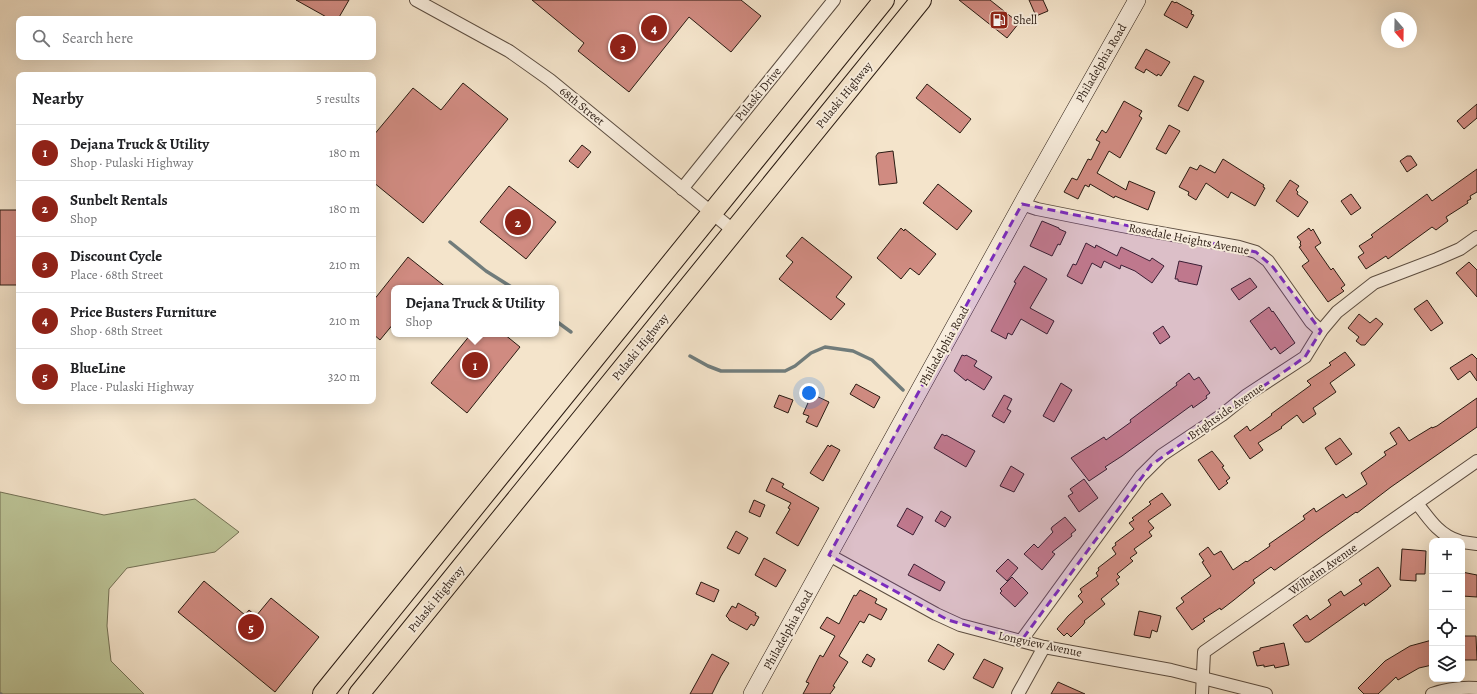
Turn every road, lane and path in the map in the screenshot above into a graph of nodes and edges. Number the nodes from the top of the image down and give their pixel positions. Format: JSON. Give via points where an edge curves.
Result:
{"nodes":[{"id":1,"x":416,"y":0,"type":"edge"},
{"id":2,"x":834,"y":0,"type":"edge"},
{"id":3,"x":884,"y":0,"type":"edge"},
{"id":4,"x":921,"y":0,"type":"edge"},
{"id":5,"x":1137,"y":0,"type":"edge"},
{"id":6,"x":682,"y":188,"type":"junction"},
{"id":7,"x":1022,"y":204,"type":"junction"},
{"id":8,"x":711,"y":213,"type":"junction"},
{"id":9,"x":734,"y":231,"type":"junction"},
{"id":10,"x":1477,"y":237,"type":"edge"},
{"id":11,"x":1321,"y":331,"type":"junction"},
{"id":12,"x":1477,"y":461,"type":"edge"},
{"id":13,"x":1417,"y":503,"type":"junction"},
{"id":14,"x":1450,"y":538,"type":"edge"},
{"id":15,"x":1465,"y":542,"type":"edge"},
{"id":16,"x":1477,"y":544,"type":"edge"},
{"id":17,"x":829,"y":555,"type":"junction"},
{"id":18,"x":1021,"y":641,"type":"junction"},
{"id":19,"x":1044,"y":647,"type":"junction"},
{"id":20,"x":1203,"y":678,"type":"junction"},
{"id":21,"x":1477,"y":688,"type":"edge"},
{"id":22,"x":323,"y":694,"type":"edge"},
{"id":23,"x":359,"y":694,"type":"edge"},
{"id":24,"x":752,"y":694,"type":"edge"},
{"id":25,"x":1018,"y":694,"type":"edge"},
{"id":26,"x":1202,"y":694,"type":"edge"},
{"id":27,"x":1266,"y":694,"type":"edge"},
{"id":28,"x":1432,"y":694,"type":"edge"}],
"edges":[{"from":1,"to":6,"type":"street","name":"68th Street","via":[[509,51],[569,95]]},
{"from":2,"to":6,"type":"street","name":"Pulaski Drive"},
{"from":3,"to":8,"type":"highway"},
{"from":4,"to":9,"type":"highway","name":"Pulaski Highway"},
{"from":5,"to":7,"type":"main road","name":"Philadelphia Road"},
{"from":6,"to":8,"type":"street","name":"68th Street"},
{"from":7,"to":11,"type":"street","name":"Rosedale Heights Avenue","via":[[1256,252],[1273,267],[1311,322]]},
{"from":7,"to":17,"type":"main road","name":"Philadelphia Road"},
{"from":8,"to":9,"type":"street","name":"68th Street"},
{"from":8,"to":22,"type":"highway"},
{"from":9,"to":23,"type":"highway","name":"Pulaski Highway"},
{"from":10,"to":11,"type":"street","name":"Brightside Avenue","via":[[1437,259],[1374,283],[1337,312]]},
{"from":11,"to":18,"type":"street","name":"Brightside Avenue","via":[[1305,357],[1162,455],[1140,476]]},
{"from":12,"to":13,"type":"street","name":"Wilhelm Avenue"},
{"from":13,"to":14,"type":"street","via":[[1434,525]]},
{"from":13,"to":20,"type":"street","name":"Wilhelm Avenue","via":[[1204,652]]},
{"from":15,"to":16,"type":"street"},
{"from":17,"to":18,"type":"street","name":"Longview Avenue","via":[[948,620]]},
{"from":17,"to":24,"type":"main road","name":"Philadelphia Road"},
{"from":18,"to":19,"type":"street","name":"Longview Avenue"},
{"from":19,"to":20,"type":"street","name":"Longview Avenue"},
{"from":19,"to":25,"type":"street"},
{"from":20,"to":26,"type":"street","name":"Wilhelm Avenue"},
{"from":20,"to":27,"type":"street","name":"Longview Avenue"},
{"from":21,"to":28,"type":"street","via":[[1460,688]]}]}
